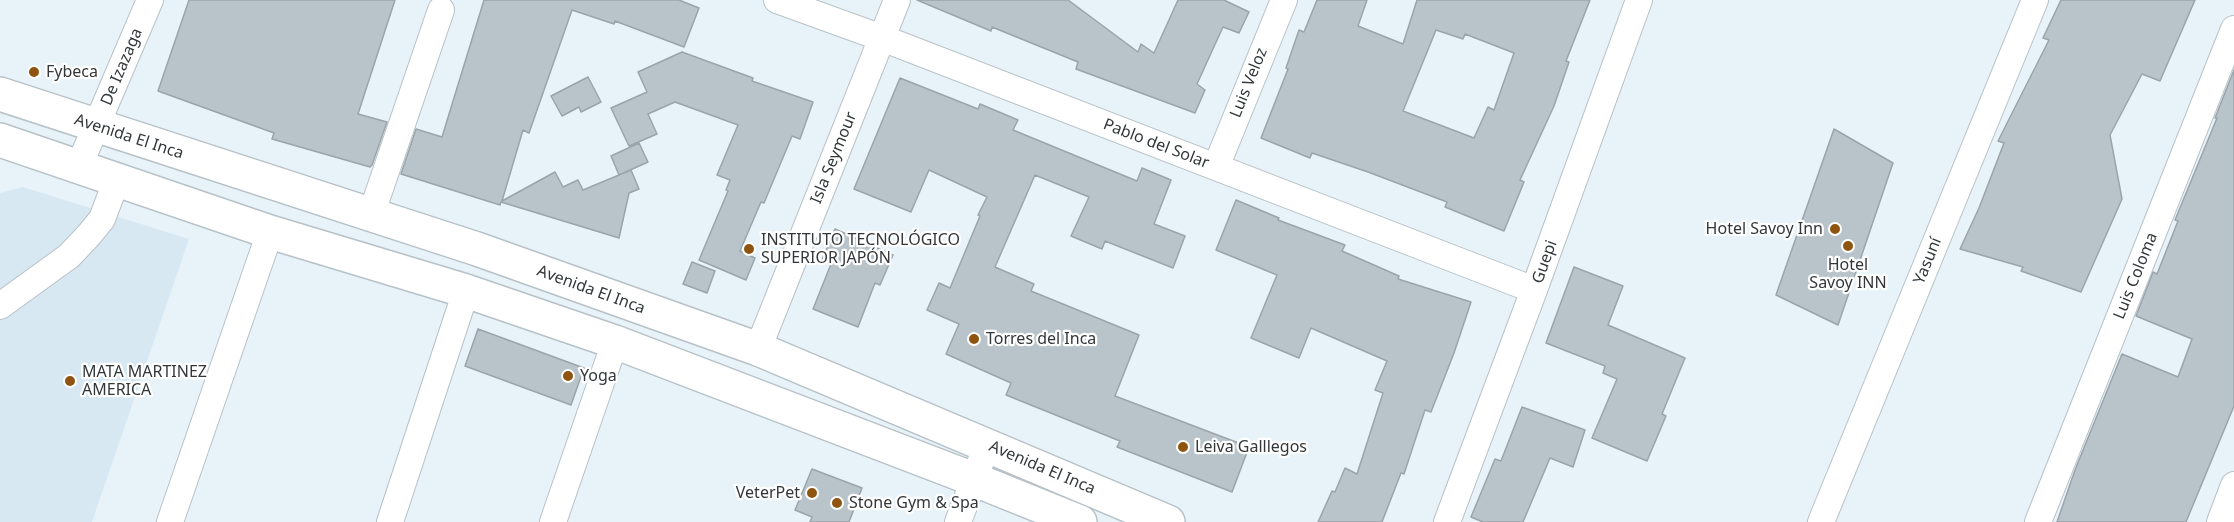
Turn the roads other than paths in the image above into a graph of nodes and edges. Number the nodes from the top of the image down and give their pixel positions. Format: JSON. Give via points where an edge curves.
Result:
{"nodes":[{"id":1,"x":150,"y":0,"type":"edge"},
{"id":2,"x":777,"y":0,"type":"edge"},
{"id":3,"x":897,"y":0,"type":"edge"},
{"id":4,"x":1284,"y":0,"type":"edge"},
{"id":5,"x":1639,"y":0,"type":"edge"},
{"id":6,"x":2035,"y":0,"type":"edge"},
{"id":7,"x":441,"y":10,"type":"dead end"},
{"id":8,"x":2234,"y":29,"type":"edge"},
{"id":9,"x":882,"y":38,"type":"junction"},
{"id":10,"x":0,"y":94,"type":"edge"},
{"id":11,"x":97,"y":127,"type":"junction"},
{"id":12,"x":0,"y":140,"type":"edge"},
{"id":13,"x":79,"y":166,"type":"junction"},
{"id":14,"x":1216,"y":167,"type":"junction"},
{"id":15,"x":117,"y":179,"type":"junction"},
{"id":16,"x":371,"y":215,"type":"junction"},
{"id":17,"x":270,"y":232,"type":"junction"},
{"id":18,"x":1534,"y":290,"type":"junction"},
{"id":19,"x":466,"y":291,"type":"junction"},
{"id":20,"x":0,"y":306,"type":"edge"},
{"id":21,"x":615,"y":342,"type":"junction"},
{"id":22,"x":758,"y":349,"type":"junction"},
{"id":23,"x":987,"y":444,"type":"junction"},
{"id":24,"x":973,"y":479,"type":"junction"},
{"id":25,"x":2234,"y":484,"type":"edge"},
{"id":26,"x":170,"y":522,"type":"edge"},
{"id":27,"x":390,"y":522,"type":"edge"},
{"id":28,"x":553,"y":522,"type":"edge"},
{"id":29,"x":958,"y":522,"type":"edge"},
{"id":30,"x":1080,"y":522,"type":"edge"},
{"id":31,"x":1168,"y":522,"type":"edge"},
{"id":32,"x":1447,"y":522,"type":"edge"},
{"id":33,"x":1821,"y":522,"type":"edge"},
{"id":34,"x":2038,"y":522,"type":"edge"},
{"id":35,"x":2220,"y":522,"type":"edge"}],
"edges":[{"from":1,"to":11,"type":"street","name":"De Izazaga"},
{"from":2,"to":9,"type":"street","name":"Pablo del Solar"},
{"from":3,"to":9,"type":"street","name":"Isla Seymour"},
{"from":4,"to":14,"type":"street","name":"Luis Veloz"},
{"from":5,"to":18,"type":"street","name":"Guepi"},
{"from":6,"to":33,"type":"street","name":"Yasuní"},
{"from":7,"to":16,"type":"street"},
{"from":8,"to":34,"type":"street","name":"Luis Coloma"},
{"from":9,"to":14,"type":"street","name":"Pablo del Solar"},
{"from":9,"to":22,"type":"street","name":"Isla Seymour"},
{"from":10,"to":11,"type":"main road","name":"Avenida El Inca"},
{"from":11,"to":13,"type":"street","name":"De Izazaga"},
{"from":11,"to":16,"type":"main road","name":"Avenida El Inca"},
{"from":12,"to":13,"type":"main road"},
{"from":13,"to":15,"type":"main road"},
{"from":14,"to":18,"type":"street","name":"Pablo del Solar"},
{"from":15,"to":17,"type":"main road"},
{"from":15,"to":20,"type":"street","via":[[102,219],[88,236],[69,256]]},
{"from":16,"to":22,"type":"main road","name":"Avenida El Inca"},
{"from":17,"to":19,"type":"main road"},
{"from":17,"to":26,"type":"street"},
{"from":18,"to":32,"type":"street","name":"Guepi"},
{"from":19,"to":21,"type":"main road"},
{"from":19,"to":27,"type":"street"},
{"from":21,"to":24,"type":"main road"},
{"from":21,"to":28,"type":"street"},
{"from":22,"to":23,"type":"main road","name":"Avenida El Inca"},
{"from":23,"to":24,"type":"street"},
{"from":23,"to":31,"type":"main road","name":"Avenida El Inca"},
{"from":24,"to":29,"type":"street"},
{"from":24,"to":30,"type":"main road"},
{"from":25,"to":35,"type":"street"}]}
